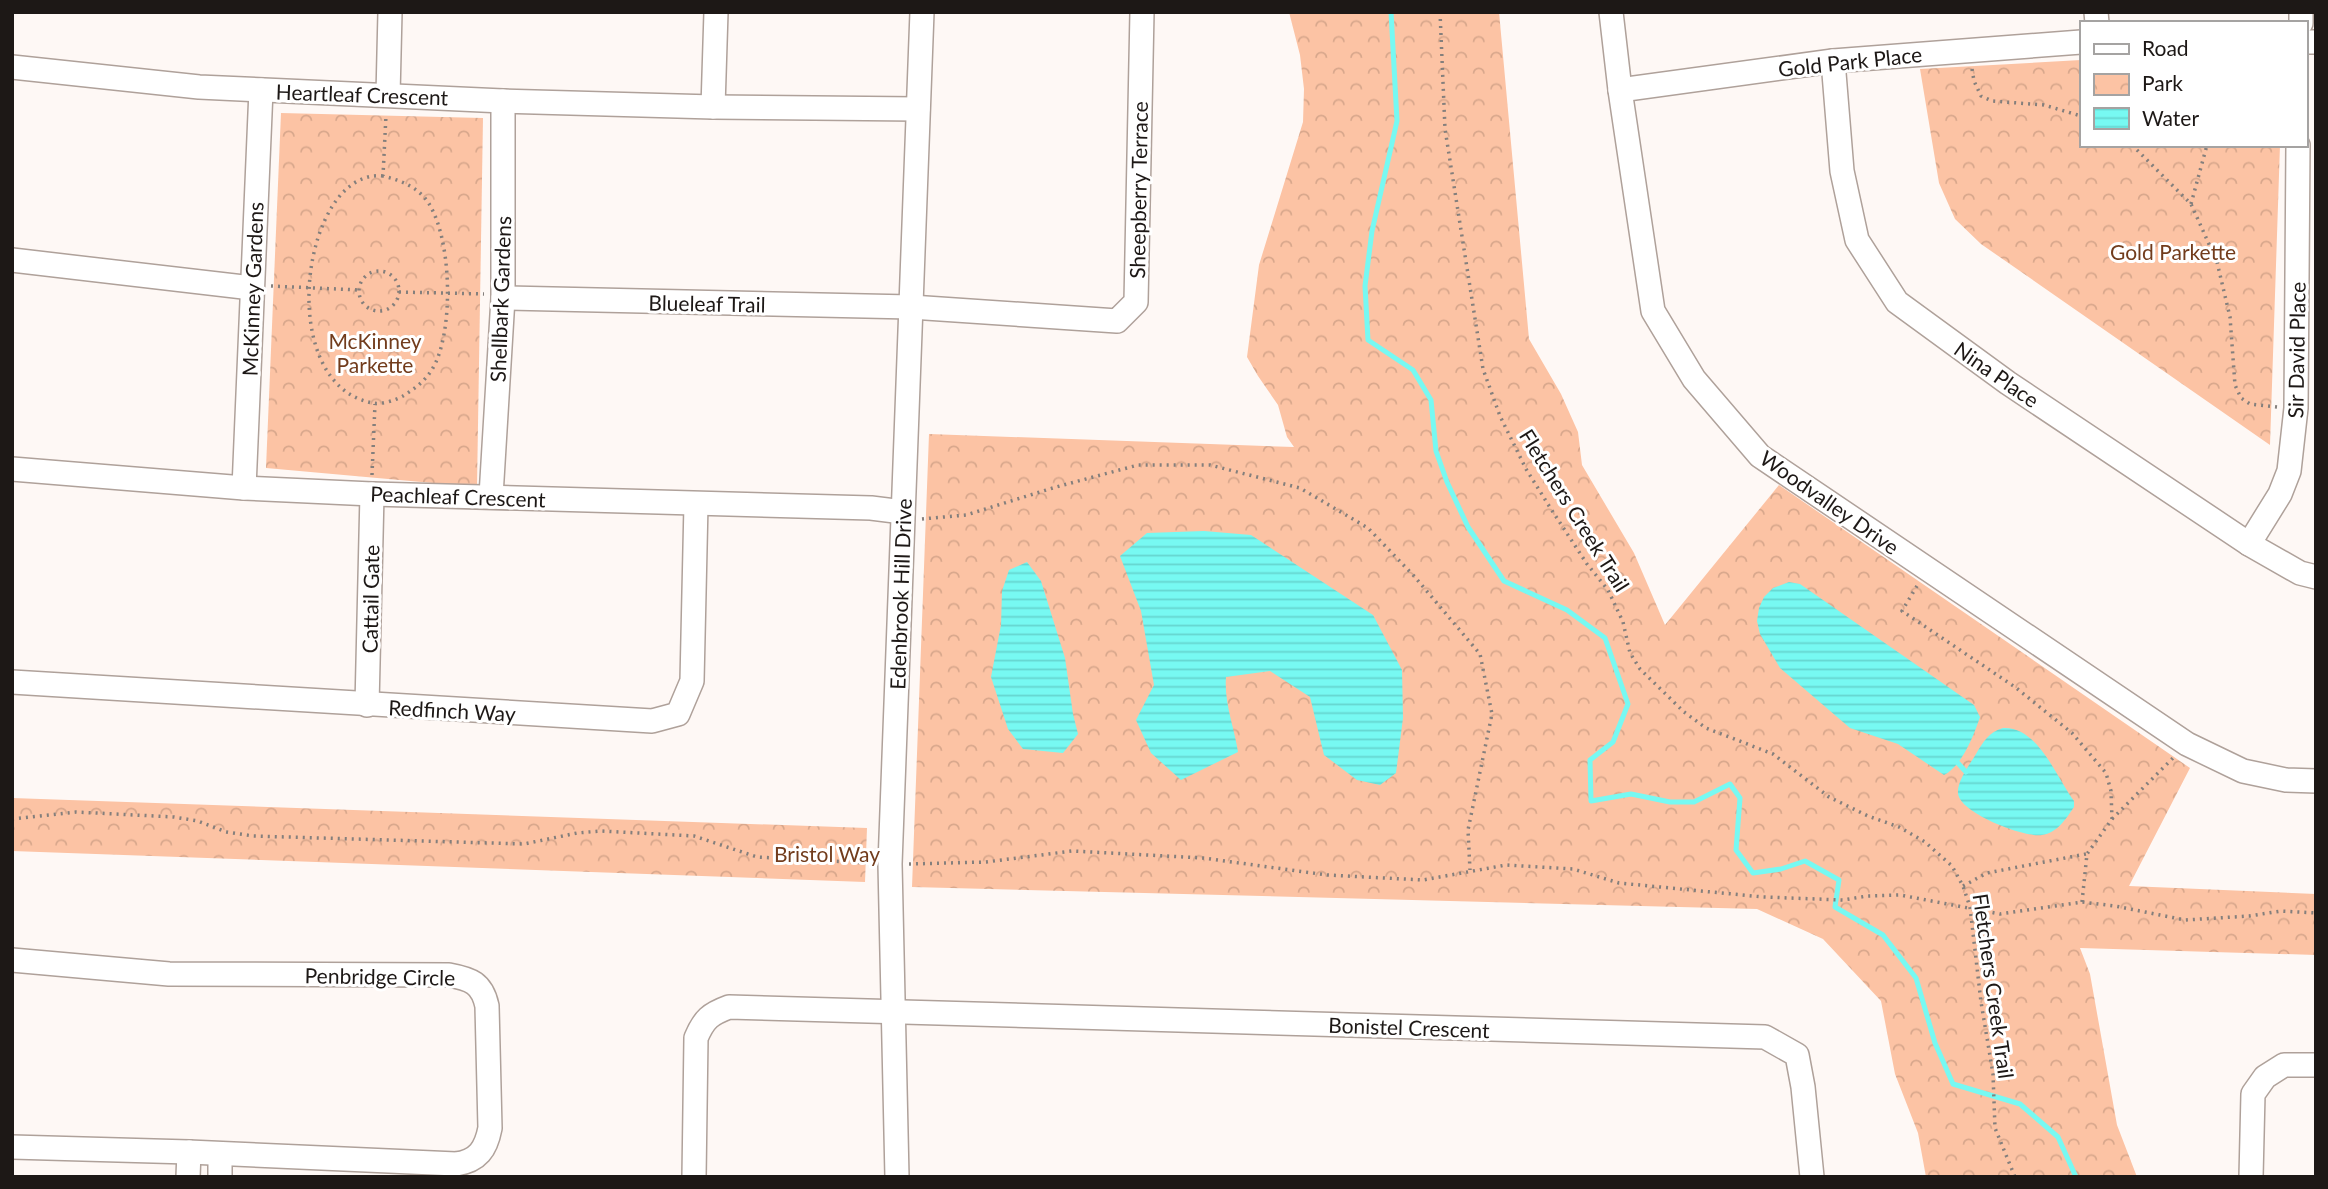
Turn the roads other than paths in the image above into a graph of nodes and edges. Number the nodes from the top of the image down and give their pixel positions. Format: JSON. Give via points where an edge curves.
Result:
{"nodes":[{"id":1,"x":390,"y":12,"type":"edge"},
{"id":2,"x":716,"y":12,"type":"edge"},
{"id":3,"x":922,"y":12,"type":"edge"},
{"id":4,"x":1142,"y":12,"type":"edge"},
{"id":5,"x":1611,"y":12,"type":"edge"},
{"id":6,"x":2080,"y":42,"type":"edge"},
{"id":7,"x":1833,"y":61,"type":"junction"},
{"id":8,"x":12,"y":67,"type":"edge"},
{"id":9,"x":261,"y":90,"type":"junction"},
{"id":10,"x":1620,"y":90,"type":"junction"},
{"id":11,"x":388,"y":95,"type":"junction"},
{"id":12,"x":503,"y":101,"type":"junction"},
{"id":13,"x":713,"y":107,"type":"junction"},
{"id":14,"x":918,"y":109,"type":"junction"},
{"id":15,"x":2298,"y":147,"type":"edge"},
{"id":16,"x":12,"y":260,"type":"edge"},
{"id":17,"x":252,"y":289,"type":"junction"},
{"id":18,"x":503,"y":298,"type":"junction"},
{"id":19,"x":911,"y":307,"type":"junction"},
{"id":20,"x":12,"y":469,"type":"edge"},
{"id":21,"x":244,"y":488,"type":"junction"},
{"id":22,"x":372,"y":494,"type":"junction"},
{"id":23,"x":491,"y":496,"type":"junction"},
{"id":24,"x":696,"y":504,"type":"junction"},
{"id":25,"x":903,"y":512,"type":"junction"},
{"id":26,"x":2249,"y":544,"type":"junction"},
{"id":27,"x":2316,"y":577,"type":"edge"},
{"id":28,"x":12,"y":681,"type":"edge"},
{"id":29,"x":368,"y":705,"type":"junction"},
{"id":30,"x":2316,"y":781,"type":"edge"},
{"id":31,"x":12,"y":960,"type":"edge"},
{"id":32,"x":893,"y":1012,"type":"junction"},
{"id":33,"x":2316,"y":1065,"type":"edge"},
{"id":34,"x":12,"y":1147,"type":"edge"},
{"id":35,"x":189,"y":1152,"type":"junction"},
{"id":36,"x":220,"y":1165,"type":"edge"},
{"id":37,"x":188,"y":1177,"type":"edge"},
{"id":38,"x":694,"y":1177,"type":"edge"},
{"id":39,"x":897,"y":1177,"type":"edge"},
{"id":40,"x":1812,"y":1177,"type":"edge"},
{"id":41,"x":2251,"y":1177,"type":"edge"}],
"edges":[{"from":1,"to":11,"type":"street"},
{"from":2,"to":13,"type":"street"},
{"from":3,"to":14,"type":"street","name":"Edenbrook Hill Drive"},
{"from":4,"to":19,"type":"street","name":"Sheepberry Terrace","via":[[1136,302],[1117,321]]},
{"from":5,"to":10,"type":"street","name":"Woodvalley Drive"},
{"from":6,"to":7,"type":"street","name":"Gold Park Place"},
{"from":7,"to":10,"type":"street","name":"Gold Park Place"},
{"from":7,"to":26,"type":"street","name":"Nina Place","via":[[1842,171],[1857,240],[1896,302]]},
{"from":8,"to":9,"type":"street","name":"Heartleaf Crescent","via":[[199,88]]},
{"from":9,"to":11,"type":"street","name":"Heartleaf Crescent"},
{"from":9,"to":17,"type":"street","name":"McKinney Gardens"},
{"from":10,"to":30,"type":"street","name":"Woodvalley Drive","via":[[1653,311],[1694,379],[1760,456],[2187,744],[2243,771]]},
{"from":11,"to":12,"type":"street","name":"Heartleaf Crescent"},
{"from":12,"to":13,"type":"street","name":"Heartleaf Crescent"},
{"from":12,"to":18,"type":"street","name":"Shellbark Gardens"},
{"from":13,"to":14,"type":"street","name":"Heartleaf Crescent"},
{"from":14,"to":19,"type":"street","name":"Edenbrook Hill Drive"},
{"from":15,"to":26,"type":"street","name":"Sir David Place","via":[[2296,408],[2289,471]]},
{"from":16,"to":17,"type":"street"},
{"from":17,"to":21,"type":"street","name":"McKinney Gardens"},
{"from":18,"to":19,"type":"street","name":"Blueleaf Trail"},
{"from":18,"to":23,"type":"street","name":"Shellbark Gardens"},
{"from":19,"to":25,"type":"street","name":"Edenbrook Hill Drive"},
{"from":20,"to":21,"type":"street","name":"Peachleaf Crescent"},
{"from":21,"to":22,"type":"street","name":"Peachleaf Crescent"},
{"from":22,"to":23,"type":"street","name":"Peachleaf Crescent"},
{"from":22,"to":29,"type":"street","name":"Cattail Gate"},
{"from":23,"to":24,"type":"street","name":"Peachleaf Crescent"},
{"from":24,"to":25,"type":"street","name":"Peachleaf Crescent"},
{"from":24,"to":29,"type":"street","name":"Redfinch Way","via":[[692,681],[678,714],[652,721]]},
{"from":25,"to":32,"type":"street","name":"Edenbrook Hill Drive","via":[[890,864]]},
{"from":26,"to":27,"type":"street","name":"Nina Place"},
{"from":28,"to":29,"type":"street","name":"Redfinch Way"},
{"from":31,"to":36,"type":"street","name":"Penbridge Circle","via":[[169,974],[449,975],[467,978],[479,987],[487,1006],[490,1128],[477,1157],[456,1164]]},
{"from":32,"to":38,"type":"street","via":[[729,1007],[712,1013],[696,1038]]},
{"from":32,"to":39,"type":"street","name":"Edenbrook Hill Drive"},
{"from":32,"to":40,"type":"street","name":"Bonistel Crescent","via":[[1765,1037],[1797,1055]]},
{"from":33,"to":41,"type":"street","via":[[2284,1065],[2265,1077],[2253,1094]]},
{"from":34,"to":35,"type":"street","name":"Penbridge Circle"},
{"from":35,"to":36,"type":"street","name":"Penbridge Circle"},
{"from":35,"to":37,"type":"street"}]}
